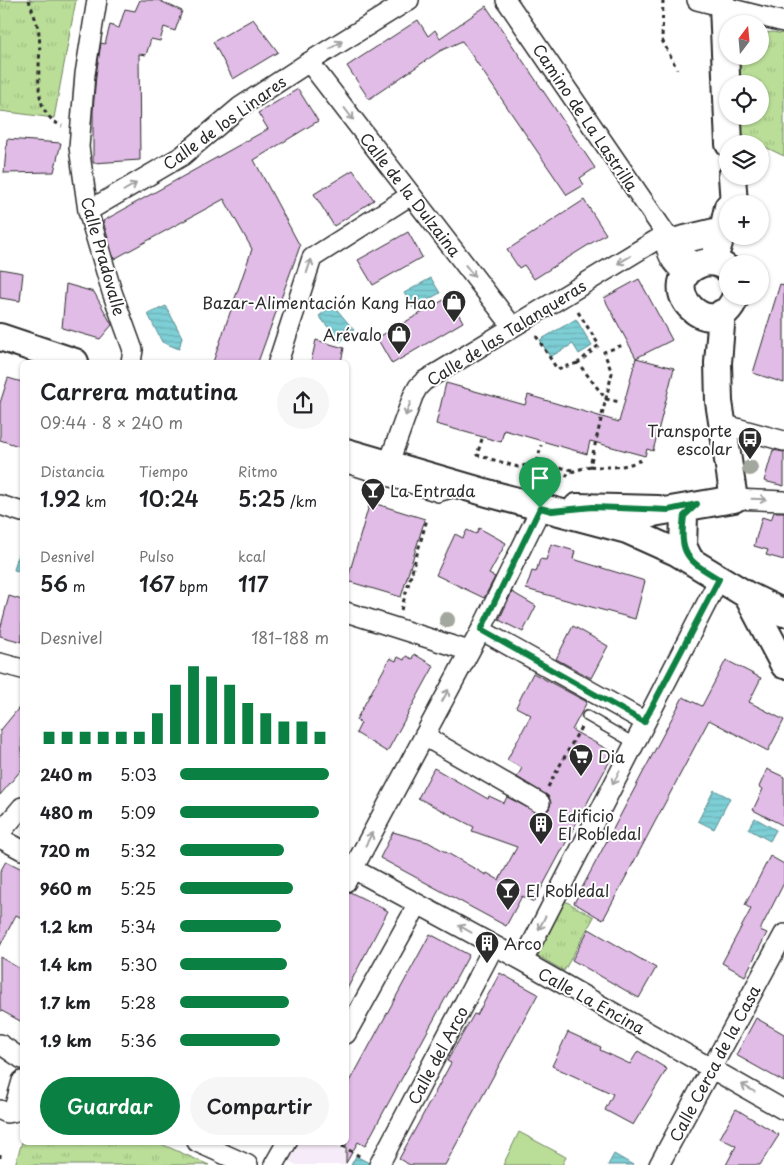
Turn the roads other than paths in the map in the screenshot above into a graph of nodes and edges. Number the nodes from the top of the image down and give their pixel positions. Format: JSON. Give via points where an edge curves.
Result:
{"nodes":[{"id":1,"x":97,"y":0,"type":"edge"},
{"id":2,"x":409,"y":0,"type":"edge"},
{"id":3,"x":506,"y":0,"type":"edge"},
{"id":4,"x":697,"y":0,"type":"edge"},
{"id":5,"x":723,"y":3,"type":"edge"},
{"id":6,"x":784,"y":22,"type":"edge"},
{"id":7,"x":309,"y":62,"type":"junction"},
{"id":8,"x":729,"y":135,"type":"edge"},
{"id":9,"x":411,"y":195,"type":"junction"},
{"id":10,"x":88,"y":211,"type":"junction"},
{"id":11,"x":719,"y":222,"type":"edge"},
{"id":12,"x":670,"y":238,"type":"junction"},
{"id":13,"x":719,"y":244,"type":"edge"},
{"id":14,"x":710,"y":267,"type":"edge"},
{"id":15,"x":721,"y":309,"type":"edge"},
{"id":16,"x":513,"y":327,"type":"junction"},
{"id":17,"x":0,"y":337,"type":"edge"},
{"id":18,"x":69,"y":360,"type":"edge"},
{"id":19,"x":131,"y":360,"type":"edge"},
{"id":20,"x":279,"y":360,"type":"edge"},
{"id":21,"x":721,"y":413,"type":"junction"},
{"id":22,"x":784,"y":441,"type":"edge"},
{"id":23,"x":349,"y":452,"type":"edge"},
{"id":24,"x":387,"y":456,"type":"junction"},
{"id":25,"x":349,"y":469,"type":"edge"},
{"id":26,"x":471,"y":489,"type":"junction"},
{"id":27,"x":734,"y":499,"type":"junction"},
{"id":28,"x":784,"y":501,"type":"edge"},
{"id":29,"x":0,"y":505,"type":"edge"},
{"id":30,"x":546,"y":509,"type":"junction"},
{"id":31,"x":683,"y":510,"type":"junction"},
{"id":32,"x":20,"y":511,"type":"edge"},
{"id":33,"x":627,"y":530,"type":"junction"},
{"id":34,"x":653,"y":540,"type":"junction"},
{"id":35,"x":690,"y":560,"type":"junction"},
{"id":36,"x":719,"y":579,"type":"junction"},
{"id":37,"x":748,"y":595,"type":"junction"},
{"id":38,"x":349,"y":613,"type":"edge"},
{"id":39,"x":784,"y":613,"type":"edge"},
{"id":40,"x":481,"y":630,"type":"junction"},
{"id":41,"x":469,"y":651,"type":"junction"},
{"id":42,"x":0,"y":663,"type":"edge"},
{"id":43,"x":784,"y":665,"type":"edge"},
{"id":44,"x":20,"y":668,"type":"edge"},
{"id":45,"x":587,"y":716,"type":"dead end"},
{"id":46,"x":644,"y":722,"type":"junction"},
{"id":47,"x":424,"y":736,"type":"junction"},
{"id":48,"x":634,"y":743,"type":"junction"},
{"id":49,"x":540,"y":803,"type":"road end"},
{"id":50,"x":20,"y":809,"type":"edge"},
{"id":51,"x":0,"y":832,"type":"edge"},
{"id":52,"x":0,"y":838,"type":"edge"},
{"id":53,"x":20,"y":849,"type":"edge"},
{"id":54,"x":349,"y":872,"type":"edge"},
{"id":55,"x":418,"y":904,"type":"junction"},
{"id":56,"x":784,"y":934,"type":"edge"},
{"id":57,"x":494,"y":946,"type":"junction"},
{"id":58,"x":523,"y":961,"type":"junction"},
{"id":59,"x":349,"y":1029,"type":"edge"},
{"id":60,"x":0,"y":1044,"type":"edge"},
{"id":61,"x":20,"y":1058,"type":"edge"},
{"id":62,"x":711,"y":1067,"type":"junction"},
{"id":63,"x":20,"y":1088,"type":"edge"},
{"id":64,"x":0,"y":1110,"type":"edge"},
{"id":65,"x":784,"y":1110,"type":"edge"},
{"id":66,"x":204,"y":1145,"type":"edge"},
{"id":67,"x":284,"y":1145,"type":"edge"},
{"id":68,"x":248,"y":1165,"type":"edge"},
{"id":69,"x":274,"y":1165,"type":"edge"},
{"id":70,"x":379,"y":1165,"type":"edge"},
{"id":71,"x":659,"y":1165,"type":"edge"}],
"edges":[{"from":1,"to":10,"type":"street","name":"Calle Pradovalle","via":[[79,134],[80,165]]},
{"from":7,"to":2,"type":"street","name":"Calle de los Linares","one_way":true},
{"from":3,"to":12,"type":"street","name":"Camino de La Lastrilla"},
{"from":4,"to":5,"type":"street"},
{"from":5,"to":6,"type":"street"},
{"from":5,"to":8,"type":"street"},
{"from":7,"to":9,"type":"street","name":"Calle de la Dulzaina","one_way":true},
{"from":10,"to":7,"type":"street","name":"Calle de los Linares","one_way":true,"via":[[182,156],[240,107]]},
{"from":9,"to":16,"type":"street","name":"Calle de la Dulzaina","one_way":true},
{"from":20,"to":9,"type":"street","one_way":true,"via":[[312,258]]},
{"from":10,"to":19,"type":"street","name":"Calle Pradovalle","via":[[133,350]]},
{"from":11,"to":12,"type":"street"},
{"from":12,"to":14,"type":"street","name":"Camino de La Lastrilla"},
{"from":12,"to":16,"type":"street","name":"Calle de las Talanqueras","one_way":true},
{"from":13,"to":14,"type":"street"},
{"from":14,"to":15,"type":"street","via":[[682,287],[683,299],[694,312]]},
{"from":15,"to":21,"type":"street","via":[[706,361],[710,385]]},
{"from":16,"to":24,"type":"street","name":"Calle de las Talanqueras","one_way":true,"via":[[418,387]]},
{"from":17,"to":18,"type":"street"},
{"from":21,"to":22,"type":"street"},
{"from":21,"to":27,"type":"street"},
{"from":23,"to":24,"type":"street"},
{"from":24,"to":26,"type":"street","via":[[419,474]]},
{"from":25,"to":26,"type":"lane","via":[[438,497]]},
{"from":26,"to":30,"type":"street"},
{"from":27,"to":28,"type":"street","one_way":true},
{"from":27,"to":31,"type":"street"},
{"from":29,"to":32,"type":"street"},
{"from":30,"to":31,"type":"street"},
{"from":30,"to":33,"type":"street"},
{"from":30,"to":40,"type":"street"},
{"from":31,"to":33,"type":"street","via":[[643,517]]},
{"from":31,"to":34,"type":"street"},
{"from":31,"to":35,"type":"street","via":[[682,539]]},
{"from":33,"to":34,"type":"street"},
{"from":34,"to":35,"type":"street"},
{"from":35,"to":36,"type":"street"},
{"from":36,"to":37,"type":"street"},
{"from":36,"to":46,"type":"street"},
{"from":37,"to":39,"type":"street"},
{"from":37,"to":43,"type":"street"},
{"from":38,"to":41,"type":"street"},
{"from":40,"to":41,"type":"street"},
{"from":40,"to":46,"type":"street"},
{"from":47,"to":41,"type":"street","one_way":true},
{"from":42,"to":44,"type":"street"},
{"from":45,"to":48,"type":"lane"},
{"from":46,"to":48,"type":"street"},
{"from":47,"to":49,"type":"street"},
{"from":54,"to":47,"type":"street","one_way":true},
{"from":48,"to":58,"type":"street","one_way":true},
{"from":50,"to":51,"type":"street"},
{"from":52,"to":53,"type":"street"},
{"from":54,"to":55,"type":"street","name":"Calle La Encina"},
{"from":57,"to":55,"type":"street","name":"Calle La Encina","one_way":true},
{"from":55,"to":59,"type":"street"},
{"from":56,"to":62,"type":"street","name":"Calle Cerca de la Casa"},
{"from":57,"to":58,"type":"street","name":"Calle La Encina"},
{"from":57,"to":70,"type":"street","name":"Calle del Arco"},
{"from":58,"to":62,"type":"street","name":"Calle La Encina"},
{"from":60,"to":61,"type":"street"},
{"from":65,"to":62,"type":"street","name":"Calle La Encina","one_way":true},
{"from":62,"to":71,"type":"street","name":"Calle Cerca de la Casa"},
{"from":63,"to":64,"type":"street","via":[[13,1112]]},
{"from":66,"to":68,"type":"street"},
{"from":67,"to":69,"type":"street"}]}
